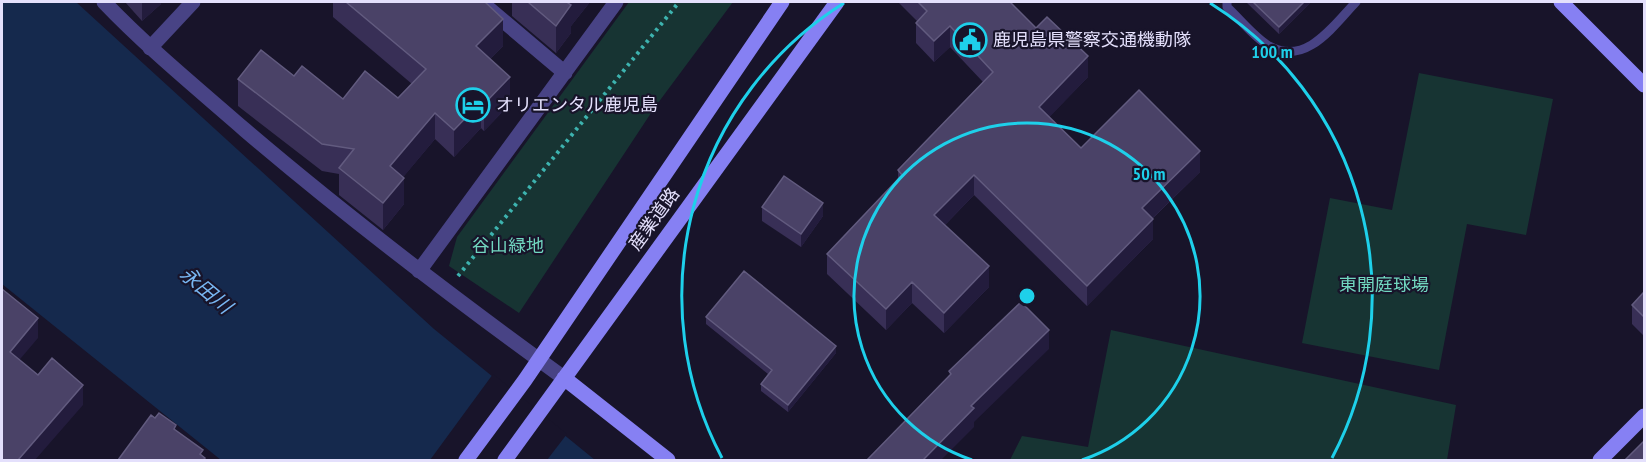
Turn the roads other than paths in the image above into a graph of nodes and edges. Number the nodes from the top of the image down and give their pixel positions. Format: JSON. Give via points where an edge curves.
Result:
{"nodes":[{"id":1,"x":104,"y":2,"type":"edge"},
{"id":2,"x":192,"y":2,"type":"edge"},
{"id":3,"x":481,"y":2,"type":"edge"},
{"id":4,"x":616,"y":2,"type":"edge"},
{"id":5,"x":782,"y":2,"type":"edge"},
{"id":6,"x":837,"y":2,"type":"edge"},
{"id":7,"x":1227,"y":2,"type":"edge"},
{"id":8,"x":1356,"y":2,"type":"edge"},
{"id":9,"x":1561,"y":2,"type":"edge"},
{"id":10,"x":150,"y":48,"type":"junction"},
{"id":11,"x":565,"y":73,"type":"junction"},
{"id":12,"x":1644,"y":85,"type":"edge"},
{"id":13,"x":419,"y":272,"type":"junction"},
{"id":14,"x":538,"y":360,"type":"junction"},
{"id":15,"x":564,"y":378,"type":"junction"},
{"id":16,"x":1644,"y":416,"type":"edge"},
{"id":17,"x":466,"y":460,"type":"edge"},
{"id":18,"x":505,"y":460,"type":"edge"},
{"id":19,"x":668,"y":460,"type":"edge"},
{"id":20,"x":1600,"y":460,"type":"edge"}],
"edges":[{"from":1,"to":10,"type":"street"},
{"from":2,"to":10,"type":"street"},
{"from":3,"to":11,"type":"street"},
{"from":4,"to":11,"type":"street"},
{"from":5,"to":14,"type":"main road","name":"産業道路"},
{"from":6,"to":15,"type":"main road","name":"産業道路"},
{"from":7,"to":8,"type":"lane","via":[[1227,7],[1269,46],[1292,52],[1318,43]]},
{"from":9,"to":12,"type":"main road"},
{"from":10,"to":13,"type":"street"},
{"from":11,"to":13,"type":"street"},
{"from":13,"to":14,"type":"street"},
{"from":14,"to":15,"type":"street"},
{"from":14,"to":17,"type":"main road","name":"産業道路"},
{"from":15,"to":18,"type":"main road","name":"産業道路"},
{"from":15,"to":19,"type":"main road"},
{"from":16,"to":20,"type":"main road"}]}
